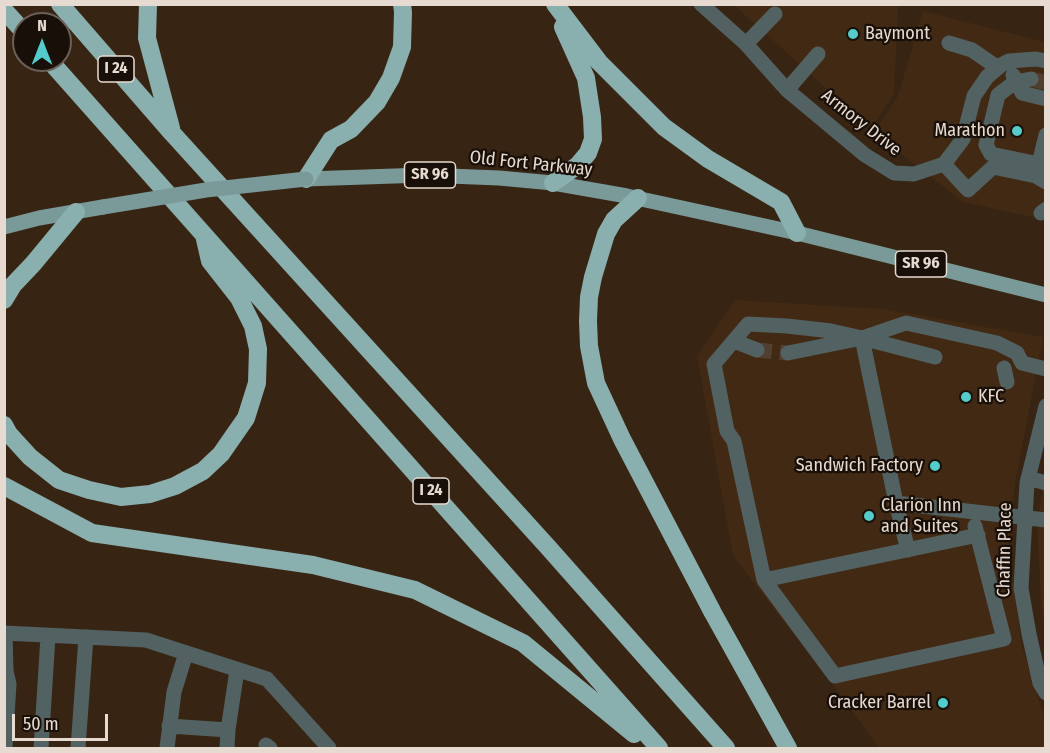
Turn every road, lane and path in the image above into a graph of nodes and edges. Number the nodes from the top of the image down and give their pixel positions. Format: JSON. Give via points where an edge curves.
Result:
{"nodes":[{"id":1,"x":60,"y":4,"type":"edge"},
{"id":2,"x":148,"y":4,"type":"edge"},
{"id":3,"x":402,"y":4,"type":"edge"},
{"id":4,"x":546,"y":4,"type":"edge"},
{"id":5,"x":555,"y":4,"type":"edge"},
{"id":6,"x":701,"y":4,"type":"edge"},
{"id":7,"x":775,"y":14,"type":"dead end"},
{"id":8,"x":949,"y":42,"type":"dead end"},
{"id":9,"x":746,"y":44,"type":"junction"},
{"id":10,"x":818,"y":54,"type":"dead end"},
{"id":11,"x":1046,"y":61,"type":"edge"},
{"id":12,"x":1003,"y":64,"type":"junction"},
{"id":13,"x":60,"y":72,"type":"edge"},
{"id":14,"x":1031,"y":79,"type":"tunnel mouth"},
{"id":15,"x":1015,"y":82,"type":"junction"},
{"id":16,"x":787,"y":90,"type":"junction"},
{"id":17,"x":1046,"y":99,"type":"edge"},
{"id":18,"x":172,"y":133,"type":"junction"},
{"id":19,"x":1043,"y":156,"type":"edge"},
{"id":20,"x":944,"y":164,"type":"junction"},
{"id":21,"x":306,"y":179,"type":"junction"},
{"id":22,"x":554,"y":183,"type":"junction"},
{"id":23,"x":638,"y":198,"type":"junction"},
{"id":24,"x":76,"y":212,"type":"junction"},
{"id":25,"x":4,"y":227,"type":"edge"},
{"id":26,"x":204,"y":233,"type":"junction"},
{"id":27,"x":797,"y":233,"type":"junction"},
{"id":28,"x":1046,"y":295,"type":"edge"},
{"id":29,"x":4,"y":300,"type":"edge"},
{"id":30,"x":862,"y":339,"type":"junction"},
{"id":31,"x":734,"y":341,"type":"junction"},
{"id":32,"x":757,"y":350,"type":"tunnel mouth"},
{"id":33,"x":788,"y":353,"type":"tunnel mouth"},
{"id":34,"x":935,"y":357,"type":"dead end"},
{"id":35,"x":1046,"y":369,"type":"edge"},
{"id":36,"x":1046,"y":406,"type":"edge"},
{"id":37,"x":4,"y":425,"type":"edge"},
{"id":38,"x":1028,"y":478,"type":"junction"},
{"id":39,"x":1046,"y":483,"type":"edge"},
{"id":40,"x":4,"y":486,"type":"edge"},
{"id":41,"x":896,"y":503,"type":"junction"},
{"id":42,"x":972,"y":512,"type":"junction"},
{"id":43,"x":1025,"y":518,"type":"junction"},
{"id":44,"x":1046,"y":520,"type":"edge"},
{"id":45,"x":978,"y":535,"type":"junction"},
{"id":46,"x":908,"y":550,"type":"junction"},
{"id":47,"x":764,"y":580,"type":"junction"},
{"id":48,"x":1024,"y":606,"type":"junction"},
{"id":49,"x":996,"y":608,"type":"junction"},
{"id":50,"x":5,"y":633,"type":"edge"},
{"id":51,"x":48,"y":636,"type":"junction"},
{"id":52,"x":86,"y":637,"type":"junction"},
{"id":53,"x":186,"y":653,"type":"junction"},
{"id":54,"x":237,"y":670,"type":"junction"},
{"id":55,"x":1046,"y":693,"type":"edge"},
{"id":56,"x":169,"y":726,"type":"junction"},
{"id":57,"x":228,"y":730,"type":"junction"},
{"id":58,"x":5,"y":748,"type":"edge"},
{"id":59,"x":41,"y":748,"type":"edge"},
{"id":60,"x":78,"y":748,"type":"edge"},
{"id":61,"x":167,"y":748,"type":"edge"},
{"id":62,"x":227,"y":748,"type":"edge"},
{"id":63,"x":329,"y":748,"type":"edge"},
{"id":64,"x":652,"y":748,"type":"edge"},
{"id":65,"x":659,"y":748,"type":"edge"},
{"id":66,"x":726,"y":748,"type":"edge"},
{"id":67,"x":788,"y":748,"type":"edge"}],
"edges":[{"from":1,"to":18,"type":"highway","number":"I 24"},
{"from":2,"to":18,"type":"highway","via":[[147,38]]},
{"from":3,"to":21,"type":"highway","via":[[402,46],[391,78],[377,102],[351,129],[332,140]]},
{"from":4,"to":22,"type":"highway","via":[[564,29],[586,78],[593,139],[578,165]]},
{"from":5,"to":27,"type":"highway","via":[[599,62],[664,127],[708,159],[781,202]]},
{"from":6,"to":9,"type":"street","name":"Armory Drive"},
{"from":7,"to":9,"type":"street"},
{"from":8,"to":12,"type":"street"},
{"from":9,"to":16,"type":"street","name":"Armory Drive"},
{"from":10,"to":16,"type":"street"},
{"from":11,"to":12,"type":"street"},
{"from":12,"to":15,"type":"street"},
{"from":12,"to":20,"type":"street","via":[[987,76],[974,96],[963,139]]},
{"from":13,"to":26,"type":"highway","number":"I 24"},
{"from":14,"to":15,"type":"street"},
{"from":15,"to":17,"type":"street","via":[[1022,93]]},
{"from":15,"to":19,"type":"street","via":[[998,95],[986,145],[991,153]]},
{"from":16,"to":20,"type":"street","name":"Armory Drive","via":[[894,174],[914,174]]},
{"from":18,"to":66,"type":"highway","number":"I 24"},
{"from":19,"to":20,"type":"street","via":[[993,167],[968,190]]},
{"from":21,"to":22,"type":"main road","name":"Old Fort Parkway","number":"SR 96","via":[[424,175]]},
{"from":21,"to":24,"type":"main road","name":"Old Fort Parkway","number":"SR 96","bridge":true,"via":[[206,190]]},
{"from":22,"to":23,"type":"main road","name":"Old Fort Parkway","number":"SR 96"},
{"from":23,"to":27,"type":"main road","name":"Old Fort Parkway","number":"SR 96"},
{"from":23,"to":67,"type":"highway","via":[[614,220],[592,278],[588,321],[596,383],[729,644]]},
{"from":24,"to":25,"type":"main road","name":"Old Fort Parkway","number":"SR 96"},
{"from":24,"to":29,"type":"highway"},
{"from":26,"to":37,"type":"highway","via":[[210,261],[239,298],[253,326],[258,349],[257,383],[246,418],[221,454],[203,471],[175,486],[122,497],[59,480],[30,457]]},
{"from":26,"to":65,"type":"highway","number":"I 24"},
{"from":27,"to":28,"type":"main road","name":"Old Fort Parkway","number":"SR 96"},
{"from":30,"to":31,"type":"street","via":[[831,331],[748,324]]},
{"from":30,"to":33,"type":"street"},
{"from":30,"to":34,"type":"street"},
{"from":30,"to":35,"type":"street","via":[[906,323],[997,343],[1017,353],[1022,363]]},
{"from":30,"to":41,"type":"street"},
{"from":31,"to":32,"type":"street"},
{"from":31,"to":47,"type":"street","via":[[714,364]]},
{"from":36,"to":38,"type":"street","name":"Chaffin Place"},
{"from":38,"to":39,"type":"street"},
{"from":38,"to":43,"type":"street","name":"Chaffin Place"},
{"from":40,"to":64,"type":"highway","via":[[92,533],[313,565],[416,590],[524,643]]},
{"from":41,"to":42,"type":"street"},
{"from":41,"to":46,"type":"street"},
{"from":42,"to":43,"type":"street"},
{"from":42,"to":45,"type":"street"},
{"from":43,"to":44,"type":"street"},
{"from":43,"to":48,"type":"street","name":"Chaffin Place","via":[[1021,588]]},
{"from":45,"to":46,"type":"street"},
{"from":45,"to":49,"type":"street"},
{"from":46,"to":47,"type":"street"},
{"from":47,"to":49,"type":"street","via":[[836,676],[1004,639]]},
{"from":48,"to":49,"type":"street"},
{"from":48,"to":55,"type":"street","name":"Chaffin Place","via":[[1040,683]]},
{"from":50,"to":51,"type":"street"},
{"from":50,"to":58,"type":"street","via":[[9,684]]},
{"from":51,"to":52,"type":"street"},
{"from":51,"to":59,"type":"street"},
{"from":52,"to":53,"type":"street","via":[[146,640]]},
{"from":52,"to":60,"type":"street"},
{"from":53,"to":54,"type":"street"},
{"from":53,"to":56,"type":"street"},
{"from":54,"to":57,"type":"street"},
{"from":54,"to":63,"type":"street","via":[[267,679]]},
{"from":56,"to":57,"type":"street"},
{"from":56,"to":61,"type":"street"},
{"from":57,"to":62,"type":"street"}]}
